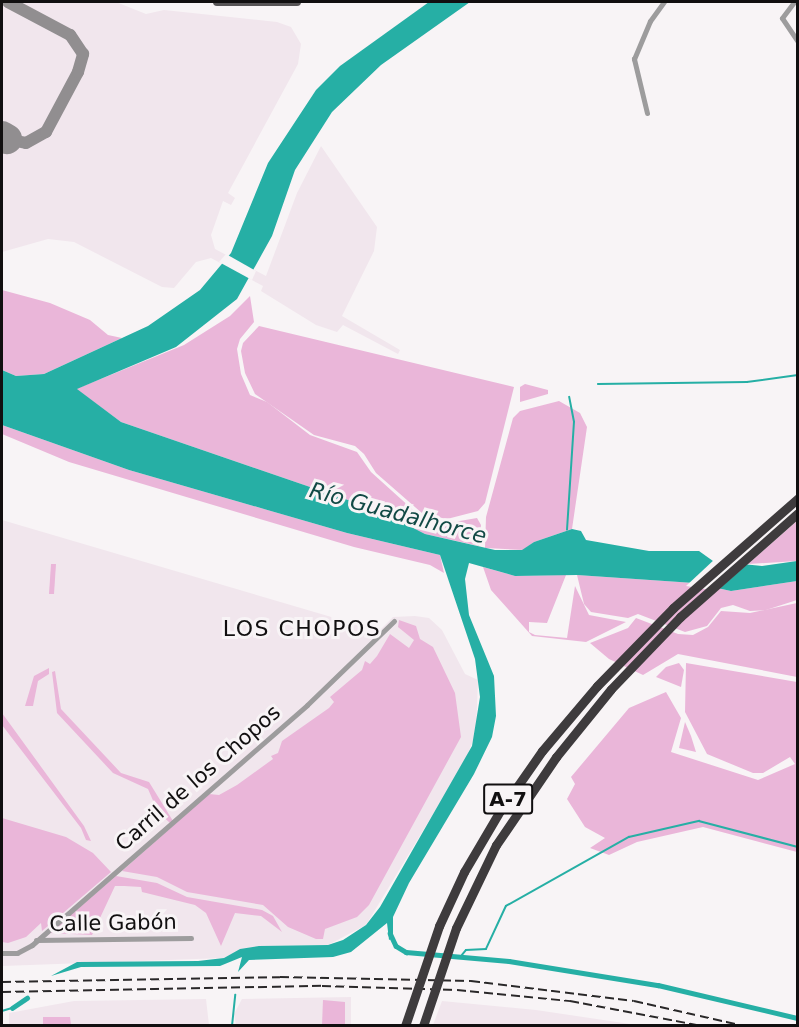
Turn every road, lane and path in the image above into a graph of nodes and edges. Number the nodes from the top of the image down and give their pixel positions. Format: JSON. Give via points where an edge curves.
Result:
{"nodes":[{"id":1,"x":217,"y":2,"type":"edge"},
{"id":2,"x":297,"y":2,"type":"edge"},
{"id":3,"x":664,"y":2,"type":"edge"},
{"id":4,"x":794,"y":2,"type":"edge"},
{"id":5,"x":798,"y":42,"type":"edge"},
{"id":6,"x":647,"y":113,"type":"dead end"},
{"id":7,"x":798,"y":498,"type":"edge"},
{"id":8,"x":798,"y":513,"type":"edge"},
{"id":9,"x":394,"y":621,"type":"dead end"},
{"id":10,"x":191,"y":938,"type":"dead end"},
{"id":11,"x":36,"y":940,"type":"junction"},
{"id":12,"x":2,"y":953,"type":"edge"},
{"id":13,"x":405,"y":1026,"type":"edge"},
{"id":14,"x":423,"y":1026,"type":"edge"}],
"edges":[{"from":1,"to":2,"type":"main road"},
{"from":3,"to":6,"type":"street","via":[[650,21],[634,59]]},
{"from":4,"to":5,"type":"street","via":[[782,18]]},
{"from":7,"to":13,"type":"highway","number":"A-7","bridge":true,"via":[[722,561],[597,686],[542,751],[464,872],[439,926]]},
{"from":8,"to":14,"type":"highway","number":"A-7","bridge":true,"via":[[680,617],[611,689],[556,757],[496,845],[456,928]]},
{"from":9,"to":11,"type":"street","name":"Carril de los Chopos","via":[[308,705]]},
{"from":10,"to":11,"type":"street","name":"Calle Gabón"},
{"from":11,"to":12,"type":"street","name":"Carril de los Chopos","via":[[18,953]]}]}
